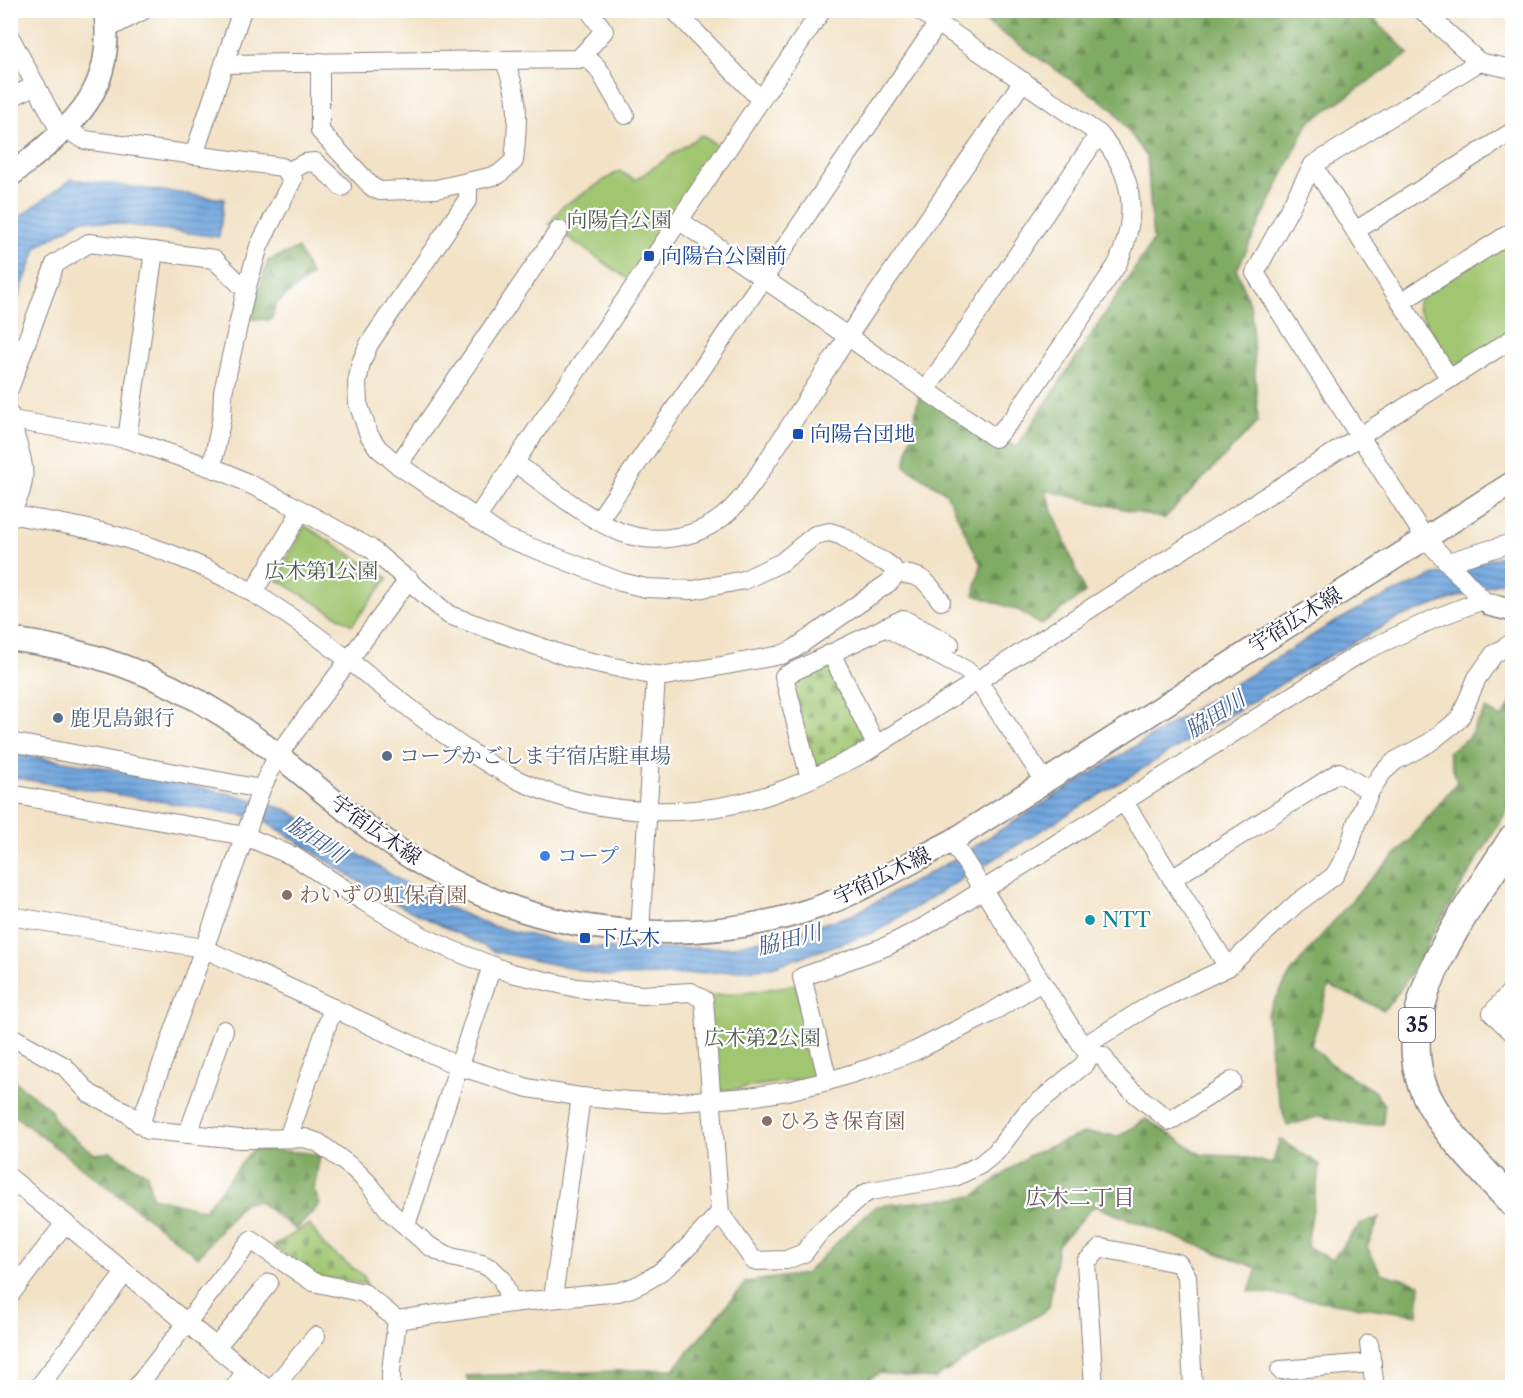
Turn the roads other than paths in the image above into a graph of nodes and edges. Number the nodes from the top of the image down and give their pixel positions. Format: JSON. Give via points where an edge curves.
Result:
{"nodes":[{"id":1,"x":144,"y":10,"type":"edge"},
{"id":2,"x":242,"y":10,"type":"edge"},
{"id":3,"x":588,"y":10,"type":"edge"},
{"id":4,"x":674,"y":10,"type":"edge"},
{"id":5,"x":919,"y":10,"type":"edge"},
{"id":6,"x":1422,"y":10,"type":"edge"},
{"id":7,"x":821,"y":11,"type":"edge"},
{"id":8,"x":106,"y":20,"type":"edge"},
{"id":9,"x":938,"y":23,"type":"junction"},
{"id":10,"x":10,"y":38,"type":"edge"},
{"id":11,"x":583,"y":54,"type":"junction"},
{"id":12,"x":504,"y":60,"type":"junction"},
{"id":13,"x":320,"y":62,"type":"junction"},
{"id":14,"x":1479,"y":62,"type":"junction"},
{"id":15,"x":224,"y":64,"type":"junction"},
{"id":16,"x":1512,"y":69,"type":"edge"},
{"id":17,"x":1023,"y":81,"type":"junction"},
{"id":18,"x":36,"y":85,"type":"junction"},
{"id":19,"x":10,"y":98,"type":"edge"},
{"id":20,"x":761,"y":100,"type":"junction"},
{"id":21,"x":625,"y":115,"type":"dead end"},
{"id":22,"x":63,"y":131,"type":"junction"},
{"id":23,"x":1512,"y":132,"type":"edge"},
{"id":24,"x":1099,"y":134,"type":"junction"},
{"id":25,"x":194,"y":155,"type":"junction"},
{"id":26,"x":1313,"y":165,"type":"junction"},
{"id":27,"x":287,"y":172,"type":"junction"},
{"id":28,"x":10,"y":176,"type":"edge"},
{"id":29,"x":468,"y":182,"type":"junction"},
{"id":30,"x":342,"y":186,"type":"dead end"},
{"id":31,"x":680,"y":221,"type":"junction"},
{"id":32,"x":559,"y":230,"type":"dead end"},
{"id":33,"x":1355,"y":231,"type":"junction"},
{"id":34,"x":1512,"y":232,"type":"edge"},
{"id":35,"x":154,"y":251,"type":"junction"},
{"id":36,"x":764,"y":279,"type":"junction"},
{"id":37,"x":246,"y":290,"type":"junction"},
{"id":38,"x":1401,"y":302,"type":"junction"},
{"id":39,"x":848,"y":336,"type":"junction"},
{"id":40,"x":1512,"y":339,"type":"edge"},
{"id":41,"x":1450,"y":379,"type":"junction"},
{"id":42,"x":10,"y":387,"type":"edge"},
{"id":43,"x":926,"y":390,"type":"junction"},
{"id":44,"x":11,"y":417,"type":"edge"},
{"id":45,"x":1359,"y":437,"type":"junction"},
{"id":46,"x":127,"y":439,"type":"junction"},
{"id":47,"x":14,"y":444,"type":"edge"},
{"id":48,"x":515,"y":463,"type":"junction"},
{"id":49,"x":398,"y":465,"type":"junction"},
{"id":50,"x":212,"y":467,"type":"junction"},
{"id":51,"x":1512,"y":483,"type":"edge"},
{"id":52,"x":301,"y":511,"type":"junction"},
{"id":53,"x":10,"y":514,"type":"edge"},
{"id":54,"x":477,"y":519,"type":"junction"},
{"id":55,"x":598,"y":521,"type":"junction"},
{"id":56,"x":1425,"y":538,"type":"junction"},
{"id":57,"x":1512,"y":543,"type":"edge"},
{"id":58,"x":1450,"y":564,"type":"junction"},
{"id":59,"x":894,"y":573,"type":"junction"},
{"id":60,"x":409,"y":579,"type":"junction"},
{"id":61,"x":253,"y":593,"type":"junction"},
{"id":62,"x":941,"y":601,"type":"dead end"},
{"id":63,"x":1491,"y":602,"type":"edge"},
{"id":64,"x":885,"y":627,"type":"junction"},
{"id":65,"x":10,"y":639,"type":"edge"},
{"id":66,"x":1512,"y":643,"type":"edge"},
{"id":67,"x":950,"y":644,"type":"dead end"},
{"id":68,"x":831,"y":653,"type":"junction"},
{"id":69,"x":349,"y":659,"type":"junction"},
{"id":70,"x":656,"y":676,"type":"junction"},
{"id":71,"x":978,"y":681,"type":"junction"},
{"id":72,"x":10,"y":742,"type":"edge"},
{"id":73,"x":876,"y":745,"type":"junction"},
{"id":74,"x":278,"y":756,"type":"junction"},
{"id":75,"x":810,"y":779,"type":"junction"},
{"id":76,"x":1044,"y":780,"type":"junction"},
{"id":77,"x":1370,"y":791,"type":"junction"},
{"id":78,"x":260,"y":793,"type":"junction"},
{"id":79,"x":10,"y":794,"type":"edge"},
{"id":80,"x":1124,"y":802,"type":"junction"},
{"id":81,"x":648,"y":810,"type":"junction"},
{"id":82,"x":246,"y":832,"type":"junction"},
{"id":83,"x":1512,"y":840,"type":"edge"},
{"id":84,"x":955,"y":846,"type":"junction"},
{"id":85,"x":1172,"y":879,"type":"junction"},
{"id":86,"x":980,"y":887,"type":"junction"},
{"id":87,"x":10,"y":916,"type":"edge"},
{"id":88,"x":640,"y":932,"type":"junction"},
{"id":89,"x":203,"y":948,"type":"junction"},
{"id":90,"x":492,"y":966,"type":"junction"},
{"id":91,"x":1228,"y":967,"type":"junction"},
{"id":92,"x":1041,"y":982,"type":"junction"},
{"id":93,"x":1512,"y":990,"type":"edge"},
{"id":94,"x":333,"y":1008,"type":"junction"},
{"id":95,"x":224,"y":1030,"type":"dead end"},
{"id":96,"x":1512,"y":1032,"type":"edge"},
{"id":97,"x":10,"y":1036,"type":"edge"},
{"id":98,"x":1087,"y":1053,"type":"junction"},
{"id":99,"x":459,"y":1067,"type":"junction"},
{"id":100,"x":828,"y":1081,"type":"junction"},
{"id":101,"x":1232,"y":1081,"type":"dead end"},
{"id":102,"x":581,"y":1097,"type":"junction"},
{"id":103,"x":710,"y":1101,"type":"junction"},
{"id":104,"x":140,"y":1124,"type":"junction"},
{"id":105,"x":188,"y":1134,"type":"junction"},
{"id":106,"x":288,"y":1138,"type":"junction"},
{"id":107,"x":11,"y":1181,"type":"edge"},
{"id":108,"x":1510,"y":1194,"type":"edge"},
{"id":109,"x":720,"y":1213,"type":"junction"},
{"id":110,"x":65,"y":1223,"type":"junction"},
{"id":111,"x":406,"y":1226,"type":"junction"},
{"id":112,"x":125,"y":1272,"type":"junction"},
{"id":113,"x":269,"y":1283,"type":"dead end"},
{"id":114,"x":10,"y":1295,"type":"edge"},
{"id":115,"x":553,"y":1298,"type":"junction"},
{"id":116,"x":511,"y":1303,"type":"junction"},
{"id":117,"x":397,"y":1320,"type":"junction"},
{"id":118,"x":187,"y":1323,"type":"junction"},
{"id":119,"x":316,"y":1336,"type":"dead end"},
{"id":120,"x":1369,"y":1344,"type":"dead end"},
{"id":121,"x":216,"y":1347,"type":"junction"},
{"id":122,"x":1372,"y":1363,"type":"junction"},
{"id":123,"x":1280,"y":1370,"type":"dead end"},
{"id":124,"x":246,"y":1371,"type":"junction"},
{"id":125,"x":38,"y":1388,"type":"edge"},
{"id":126,"x":136,"y":1388,"type":"edge"},
{"id":127,"x":234,"y":1388,"type":"edge"},
{"id":128,"x":267,"y":1388,"type":"edge"},
{"id":129,"x":273,"y":1388,"type":"edge"},
{"id":130,"x":391,"y":1388,"type":"edge"},
{"id":131,"x":1094,"y":1388,"type":"edge"},
{"id":132,"x":1193,"y":1388,"type":"edge"},
{"id":133,"x":1375,"y":1388,"type":"edge"}],
"edges":[{"from":1,"to":8,"type":"street"},
{"from":2,"to":15,"type":"street"},
{"from":3,"to":11,"type":"street","via":[[604,31]]},
{"from":4,"to":20,"type":"street"},
{"from":5,"to":9,"type":"street"},
{"from":6,"to":14,"type":"street"},
{"from":7,"to":20,"type":"street"},
{"from":8,"to":22,"type":"street","via":[[104,68],[89,102]]},
{"from":9,"to":17,"type":"street"},
{"from":9,"to":36,"type":"street"},
{"from":10,"to":18,"type":"street"},
{"from":11,"to":12,"type":"street","via":[[579,59]]},
{"from":11,"to":21,"type":"street","via":[[598,68]]},
{"from":12,"to":13,"type":"street"},
{"from":12,"to":29,"type":"street","via":[[512,78],[519,117],[514,161],[498,175]]},
{"from":13,"to":15,"type":"street"},
{"from":13,"to":29,"type":"street","via":[[320,131],[372,188],[436,189]]},
{"from":14,"to":16,"type":"street"},
{"from":14,"to":26,"type":"street"},
{"from":15,"to":25,"type":"street"},
{"from":17,"to":24,"type":"street"},
{"from":17,"to":39,"type":"street"},
{"from":18,"to":19,"type":"street"},
{"from":18,"to":22,"type":"street"},
{"from":20,"to":31,"type":"street"},
{"from":22,"to":25,"type":"street","via":[[85,140]]},
{"from":22,"to":28,"type":"street"},
{"from":23,"to":33,"type":"street"},
{"from":24,"to":43,"type":"street"},
{"from":24,"to":43,"type":"street","via":[[1114,150],[1129,185],[1130,229],[1117,265],[1014,417],[995,438]]},
{"from":25,"to":27,"type":"street","via":[[282,166]]},
{"from":26,"to":33,"type":"street"},
{"from":26,"to":45,"type":"street","via":[[1255,273]]},
{"from":27,"to":30,"type":"street","via":[[315,162]]},
{"from":27,"to":37,"type":"street","via":[[293,179],[259,246]]},
{"from":29,"to":49,"type":"street","via":[[468,199],[369,344],[361,363],[357,383],[362,418],[378,448]]},
{"from":31,"to":36,"type":"street"},
{"from":31,"to":48,"type":"street"},
{"from":32,"to":49,"type":"street"},
{"from":33,"to":38,"type":"street"},
{"from":34,"to":38,"type":"street"},
{"from":35,"to":37,"type":"street","via":[[214,259]]},
{"from":35,"to":42,"type":"street","via":[[89,243],[55,264]]},
{"from":35,"to":46,"type":"street"},
{"from":36,"to":39,"type":"street"},
{"from":36,"to":55,"type":"street"},
{"from":37,"to":50,"type":"street"},
{"from":38,"to":41,"type":"street"},
{"from":39,"to":43,"type":"street"},
{"from":39,"to":55,"type":"street","via":[[753,483],[725,516],[685,536],[662,538],[640,538]]},
{"from":40,"to":41,"type":"street"},
{"from":41,"to":45,"type":"street"},
{"from":44,"to":46,"type":"street"},
{"from":44,"to":47,"type":"street"},
{"from":45,"to":56,"type":"street"},
{"from":45,"to":71,"type":"street"},
{"from":46,"to":50,"type":"street"},
{"from":47,"to":53,"type":"street","via":[[24,465],[24,484]]},
{"from":48,"to":54,"type":"street"},
{"from":48,"to":55,"type":"street"},
{"from":49,"to":54,"type":"street"},
{"from":50,"to":52,"type":"street"},
{"from":51,"to":56,"type":"street","name":"宇宿広木線"},
{"from":52,"to":60,"type":"street","via":[[370,548]]},
{"from":52,"to":61,"type":"street"},
{"from":53,"to":61,"type":"street","via":[[125,538],[188,561]]},
{"from":54,"to":59,"type":"street","via":[[504,537],[646,588],[693,590],[744,580],[782,562],[815,535],[830,532],[885,562]]},
{"from":56,"to":58,"type":"street"},
{"from":56,"to":76,"type":"street","name":"宇宿広木線"},
{"from":57,"to":58,"type":"street"},
{"from":58,"to":63,"type":"street"},
{"from":59,"to":62,"type":"street","via":[[917,575]]},
{"from":59,"to":70,"type":"street","via":[[885,586],[787,652]]},
{"from":60,"to":69,"type":"street"},
{"from":60,"to":70,"type":"street","via":[[458,620],[569,657]]},
{"from":61,"to":69,"type":"street"},
{"from":63,"to":80,"type":"street","via":[[1436,618],[1362,652]]},
{"from":64,"to":67,"type":"street","via":[[903,619]]},
{"from":64,"to":68,"type":"street"},
{"from":64,"to":71,"type":"street","via":[[966,670]]},
{"from":65,"to":74,"type":"street","name":"宇宿広木線","via":[[80,651],[158,679],[226,717]]},
{"from":66,"to":77,"type":"street","via":[[1494,654],[1477,678],[1457,721],[1429,743],[1395,761]]},
{"from":68,"to":73,"type":"street"},
{"from":68,"to":75,"type":"street","via":[[784,676]]},
{"from":69,"to":74,"type":"street"},
{"from":69,"to":81,"type":"street","via":[[449,738],[522,781],[586,803]]},
{"from":70,"to":81,"type":"street"},
{"from":71,"to":73,"type":"street"},
{"from":71,"to":76,"type":"street"},
{"from":72,"to":78,"type":"street"},
{"from":73,"to":75,"type":"street"},
{"from":74,"to":78,"type":"street"},
{"from":74,"to":88,"type":"street","name":"宇宿広木線","via":[[386,840],[457,883],[495,901],[543,915]]},
{"from":75,"to":81,"type":"street","via":[[729,806]]},
{"from":76,"to":84,"type":"street","name":"宇宿広木線"},
{"from":77,"to":85,"type":"street","via":[[1339,772]]},
{"from":77,"to":91,"type":"street","via":[[1348,852],[1334,876],[1297,903]]},
{"from":78,"to":82,"type":"street"},
{"from":79,"to":82,"type":"street"},
{"from":80,"to":85,"type":"street"},
{"from":80,"to":86,"type":"street"},
{"from":81,"to":88,"type":"street"},
{"from":82,"to":89,"type":"street"},
{"from":82,"to":90,"type":"street","via":[[295,857],[424,937]]},
{"from":83,"to":108,"type":"main road","number":"35","via":[[1430,978],[1419,1010],[1415,1039],[1419,1072],[1430,1102],[1450,1134]]},
{"from":84,"to":86,"type":"street"},
{"from":84,"to":88,"type":"street","name":"宇宿広木線","via":[[820,906],[778,918],[708,930]]},
{"from":85,"to":91,"type":"street"},
{"from":86,"to":92,"type":"street"},
{"from":86,"to":100,"type":"street","via":[[887,946],[802,977]]},
{"from":87,"to":89,"type":"street"},
{"from":89,"to":94,"type":"street"},
{"from":89,"to":104,"type":"street"},
{"from":90,"to":99,"type":"street"},
{"from":90,"to":103,"type":"street","via":[[577,988],[642,995],[691,992],[704,1000]]},
{"from":91,"to":98,"type":"street","via":[[1155,1002],[1089,1043]]},
{"from":92,"to":98,"type":"street"},
{"from":92,"to":100,"type":"street","via":[[915,1051]]},
{"from":93,"to":96,"type":"street","via":[[1492,1013]]},
{"from":94,"to":99,"type":"street"},
{"from":94,"to":106,"type":"street"},
{"from":95,"to":105,"type":"street"},
{"from":97,"to":104,"type":"street","via":[[64,1066],[90,1094],[126,1112]]},
{"from":98,"to":101,"type":"street","via":[[1103,1056],[1120,1081],[1170,1121]]},
{"from":98,"to":109,"type":"street","via":[[1086,1063],[1027,1112],[996,1152],[980,1165],[955,1177],[870,1191],[819,1233],[804,1253],[786,1260],[754,1261]]},
{"from":99,"to":102,"type":"street","via":[[528,1088]]},
{"from":99,"to":111,"type":"street"},
{"from":100,"to":103,"type":"street","via":[[777,1093]]},
{"from":102,"to":103,"type":"street"},
{"from":102,"to":115,"type":"street"},
{"from":103,"to":109,"type":"street"},
{"from":104,"to":105,"type":"street","via":[[148,1130]]},
{"from":105,"to":106,"type":"street"},
{"from":106,"to":111,"type":"street","via":[[305,1138],[334,1154],[369,1184]]},
{"from":107,"to":110,"type":"street"},
{"from":109,"to":115,"type":"street","via":[[672,1264],[633,1289]]},
{"from":110,"to":112,"type":"street"},
{"from":110,"to":114,"type":"street"},
{"from":111,"to":116,"type":"street","via":[[438,1251],[492,1269],[502,1279]]},
{"from":112,"to":118,"type":"street"},
{"from":112,"to":125,"type":"street"},
{"from":113,"to":121,"type":"street"},
{"from":115,"to":116,"type":"street"},
{"from":116,"to":117,"type":"street"},
{"from":117,"to":118,"type":"street","via":[[364,1293],[313,1282],[251,1240]]},
{"from":117,"to":130,"type":"street"},
{"from":118,"to":121,"type":"street"},
{"from":118,"to":126,"type":"street"},
{"from":119,"to":129,"type":"street"},
{"from":120,"to":122,"type":"street"},
{"from":121,"to":124,"type":"street"},
{"from":122,"to":123,"type":"street"},
{"from":122,"to":133,"type":"street"},
{"from":124,"to":127,"type":"street"},
{"from":124,"to":128,"type":"street"},
{"from":131,"to":132,"type":"street","via":[[1086,1262],[1101,1248],[1178,1263],[1186,1276]]}]}
